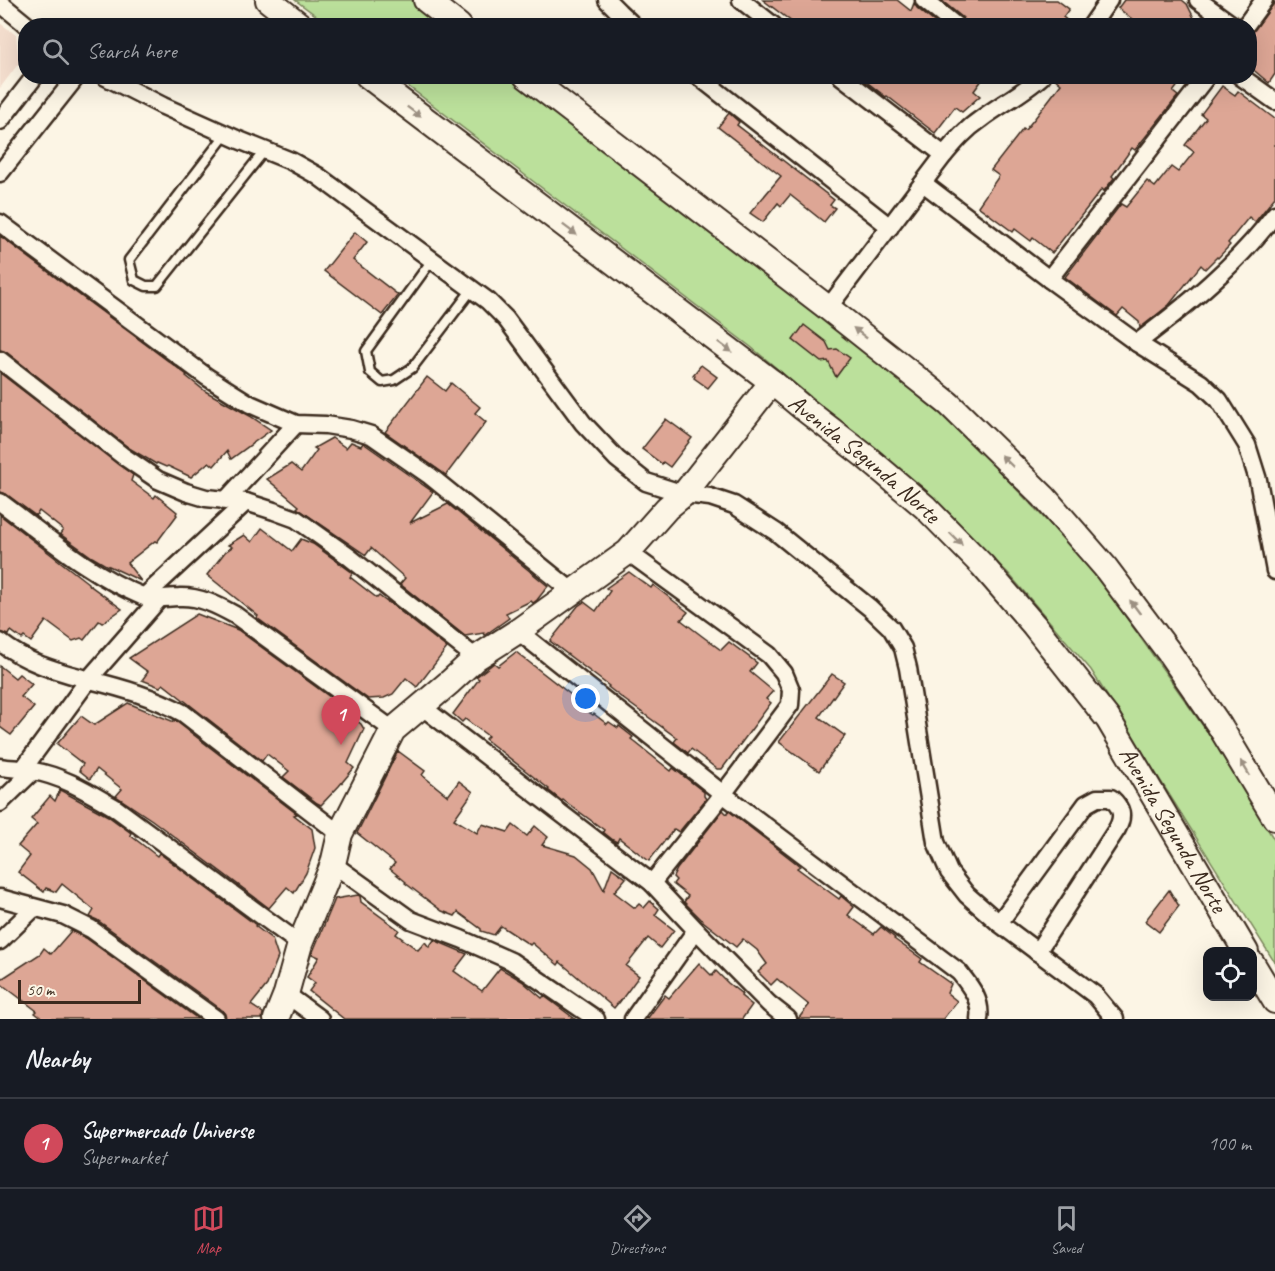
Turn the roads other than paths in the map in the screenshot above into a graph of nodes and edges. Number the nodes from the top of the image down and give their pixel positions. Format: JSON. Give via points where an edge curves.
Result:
{"nodes":[{"id":1,"x":268,"y":0,"type":"edge"},
{"id":2,"x":426,"y":0,"type":"edge"},
{"id":3,"x":607,"y":0,"type":"edge"},
{"id":4,"x":741,"y":0,"type":"edge"},
{"id":5,"x":924,"y":0,"type":"edge"},
{"id":6,"x":1109,"y":0,"type":"edge"},
{"id":7,"x":1198,"y":0,"type":"edge"},
{"id":8,"x":1264,"y":0,"type":"edge"},
{"id":9,"x":0,"y":3,"type":"edge"},
{"id":10,"x":18,"y":18,"type":"edge"},
{"id":11,"x":291,"y":18,"type":"edge"},
{"id":12,"x":449,"y":18,"type":"edge"},
{"id":13,"x":625,"y":18,"type":"edge"},
{"id":14,"x":764,"y":18,"type":"edge"},
{"id":15,"x":946,"y":18,"type":"edge"},
{"id":16,"x":1097,"y":18,"type":"edge"},
{"id":17,"x":1223,"y":18,"type":"edge"},
{"id":18,"x":1251,"y":18,"type":"edge"},
{"id":19,"x":28,"y":84,"type":"edge"},
{"id":20,"x":72,"y":84,"type":"edge"},
{"id":21,"x":120,"y":84,"type":"edge"},
{"id":22,"x":379,"y":84,"type":"edge"},
{"id":23,"x":536,"y":84,"type":"edge"},
{"id":24,"x":708,"y":84,"type":"edge"},
{"id":25,"x":851,"y":84,"type":"edge"},
{"id":26,"x":1026,"y":84,"type":"edge"},
{"id":27,"x":1201,"y":84,"type":"edge"},
{"id":28,"x":1251,"y":84,"type":"edge"},
{"id":29,"x":1275,"y":101,"type":"edge"},
{"id":30,"x":0,"y":121,"type":"edge"},
{"id":31,"x":226,"y":134,"type":"junction"},
{"id":32,"x":265,"y":150,"type":"junction"},
{"id":33,"x":944,"y":155,"type":"junction"},
{"id":34,"x":0,"y":173,"type":"edge"},
{"id":35,"x":923,"y":183,"type":"junction"},
{"id":36,"x":1275,"y":214,"type":"edge"},
{"id":37,"x":0,"y":223,"type":"edge"},
{"id":38,"x":890,"y":227,"type":"junction"},
{"id":39,"x":432,"y":260,"type":"junction"},
{"id":40,"x":1049,"y":279,"type":"junction"},
{"id":41,"x":472,"y":288,"type":"junction"},
{"id":42,"x":828,"y":308,"type":"junction"},
{"id":43,"x":1137,"y":343,"type":"junction"},
{"id":44,"x":0,"y":360,"type":"edge"},
{"id":45,"x":772,"y":382,"type":"junction"},
{"id":46,"x":296,"y":424,"type":"junction"},
{"id":47,"x":684,"y":494,"type":"junction"},
{"id":48,"x":225,"y":501,"type":"junction"},
{"id":49,"x":0,"y":502,"type":"edge"},
{"id":50,"x":246,"y":502,"type":"junction"},
{"id":51,"x":628,"y":552,"type":"junction"},
{"id":52,"x":1275,"y":571,"type":"edge"},
{"id":53,"x":573,"y":592,"type":"junction"},
{"id":54,"x":152,"y":598,"type":"junction"},
{"id":55,"x":518,"y":631,"type":"junction"},
{"id":56,"x":0,"y":642,"type":"edge"},
{"id":57,"x":476,"y":658,"type":"junction"},
{"id":58,"x":89,"y":679,"type":"junction"},
{"id":59,"x":422,"y":706,"type":"junction"},
{"id":60,"x":393,"y":730,"type":"junction"},
{"id":61,"x":0,"y":766,"type":"edge"},
{"id":62,"x":28,"y":770,"type":"junction"},
{"id":63,"x":723,"y":794,"type":"junction"},
{"id":64,"x":0,"y":803,"type":"edge"},
{"id":65,"x":1275,"y":818,"type":"edge"},
{"id":66,"x":340,"y":834,"type":"junction"},
{"id":67,"x":333,"y":864,"type":"junction"},
{"id":68,"x":652,"y":883,"type":"junction"},
{"id":69,"x":0,"y":898,"type":"edge"},
{"id":70,"x":34,"y":908,"type":"junction"},
{"id":71,"x":999,"y":923,"type":"junction"},
{"id":72,"x":696,"y":930,"type":"junction"},
{"id":73,"x":0,"y":941,"type":"edge"},
{"id":74,"x":300,"y":944,"type":"junction"},
{"id":75,"x":1244,"y":947,"type":"edge"},
{"id":76,"x":1037,"y":952,"type":"junction"},
{"id":77,"x":1257,"y":971,"type":"edge"},
{"id":78,"x":286,"y":994,"type":"junction"},
{"id":79,"x":1275,"y":1001,"type":"edge"},
{"id":80,"x":216,"y":1019,"type":"edge"},
{"id":81,"x":276,"y":1019,"type":"edge"},
{"id":82,"x":320,"y":1019,"type":"edge"},
{"id":83,"x":595,"y":1019,"type":"edge"},
{"id":84,"x":633,"y":1019,"type":"edge"},
{"id":85,"x":788,"y":1019,"type":"edge"},
{"id":86,"x":979,"y":1019,"type":"edge"},
{"id":87,"x":1115,"y":1019,"type":"edge"}],
"edges":[{"from":1,"to":11,"type":"main road"},
{"from":2,"to":12,"type":"main road"},
{"from":3,"to":13,"type":"street"},
{"from":4,"to":14,"type":"street"},
{"from":5,"to":15,"type":"street"},
{"from":6,"to":16,"type":"street"},
{"from":7,"to":17,"type":"street"},
{"from":8,"to":18,"type":"street"},
{"from":9,"to":10,"type":"street"},
{"from":19,"to":30,"type":"street"},
{"from":20,"to":34,"type":"street"},
{"from":21,"to":31,"type":"street"},
{"from":22,"to":45,"type":"main road","name":"Avenida Segunda Norte","one_way":true},
{"from":23,"to":42,"type":"main road"},
{"from":24,"to":38,"type":"street"},
{"from":25,"to":33,"type":"street"},
{"from":26,"to":33,"type":"street","via":[[959,137]]},
{"from":27,"to":40,"type":"street"},
{"from":28,"to":29,"type":"street"},
{"from":31,"to":32,"type":"street"},
{"from":31,"to":32,"type":"lane","via":[[129,260],[134,280],[157,286]]},
{"from":32,"to":39,"type":"street","via":[[318,176]]},
{"from":33,"to":35,"type":"street"},
{"from":35,"to":38,"type":"street"},
{"from":35,"to":40,"type":"street"},
{"from":36,"to":43,"type":"street","via":[[1232,263]]},
{"from":37,"to":46,"type":"street","via":[[207,377],[250,404]]},
{"from":38,"to":42,"type":"street"},
{"from":39,"to":41,"type":"street"},
{"from":39,"to":41,"type":"lane","via":[[366,351],[370,372],[382,382],[394,380],[412,368]]},
{"from":40,"to":43,"type":"street"},
{"from":41,"to":47,"type":"street","via":[[506,319],[583,423],[617,459],[646,482]]},
{"from":65,"to":42,"type":"main road","one_way":true,"via":[[1219,725],[1168,651],[1105,567],[1044,497],[949,404]]},
{"from":43,"to":52,"type":"street","via":[[1201,383],[1219,400],[1247,445],[1258,480]]},
{"from":44,"to":48,"type":"street","via":[[158,480],[186,492]]},
{"from":45,"to":47,"type":"main road"},
{"from":45,"to":75,"type":"main road","name":"Avenida Segunda Norte","one_way":true,"via":[[925,507],[1034,625],[1108,719]]},
{"from":46,"to":48,"type":"street"},
{"from":46,"to":53,"type":"street","via":[[335,426],[371,435],[430,476]]},
{"from":47,"to":51,"type":"main road"},
{"from":47,"to":71,"type":"street","via":[[734,505],[777,532],[891,628],[903,648],[908,668],[936,842],[949,872],[967,895]]},
{"from":48,"to":50,"type":"street"},
{"from":49,"to":54,"type":"street","via":[[96,573]]},
{"from":50,"to":54,"type":"street"},
{"from":50,"to":57,"type":"street","via":[[296,519]]},
{"from":51,"to":53,"type":"main road"},
{"from":51,"to":63,"type":"street","via":[[769,655],[784,673],[791,690],[790,705]]},
{"from":53,"to":55,"type":"main road"},
{"from":54,"to":58,"type":"street"},
{"from":54,"to":60,"type":"street","via":[[195,598],[217,605]]},
{"from":55,"to":57,"type":"main road"},
{"from":55,"to":63,"type":"street"},
{"from":56,"to":58,"type":"street","via":[[41,666]]},
{"from":57,"to":59,"type":"main road"},
{"from":58,"to":62,"type":"street"},
{"from":58,"to":66,"type":"street","via":[[163,702],[183,713]]},
{"from":59,"to":60,"type":"main road"},
{"from":59,"to":68,"type":"street"},
{"from":60,"to":66,"type":"main road"},
{"from":61,"to":62,"type":"street"},
{"from":62,"to":64,"type":"street"},
{"from":62,"to":74,"type":"street","via":[[58,777],[114,807]]},
{"from":63,"to":68,"type":"street"},
{"from":63,"to":86,"type":"street","via":[[959,972],[973,990]]},
{"from":66,"to":67,"type":"main road"},
{"from":67,"to":74,"type":"main road"},
{"from":67,"to":83,"type":"street","via":[[411,920],[511,961]]},
{"from":68,"to":72,"type":"street"},
{"from":69,"to":70,"type":"street"},
{"from":70,"to":73,"type":"street"},
{"from":70,"to":80,"type":"street","via":[[63,915],[91,929]]},
{"from":71,"to":76,"type":"street"},
{"from":71,"to":76,"type":"street","via":[[1086,804],[1097,798],[1111,798],[1121,814],[1117,830]]},
{"from":72,"to":84,"type":"street"},
{"from":72,"to":85,"type":"street"},
{"from":74,"to":78,"type":"main road"},
{"from":76,"to":87,"type":"street","via":[[1095,995]]},
{"from":77,"to":79,"type":"main road"},
{"from":78,"to":81,"type":"main road"},
{"from":78,"to":82,"type":"street"}]}
